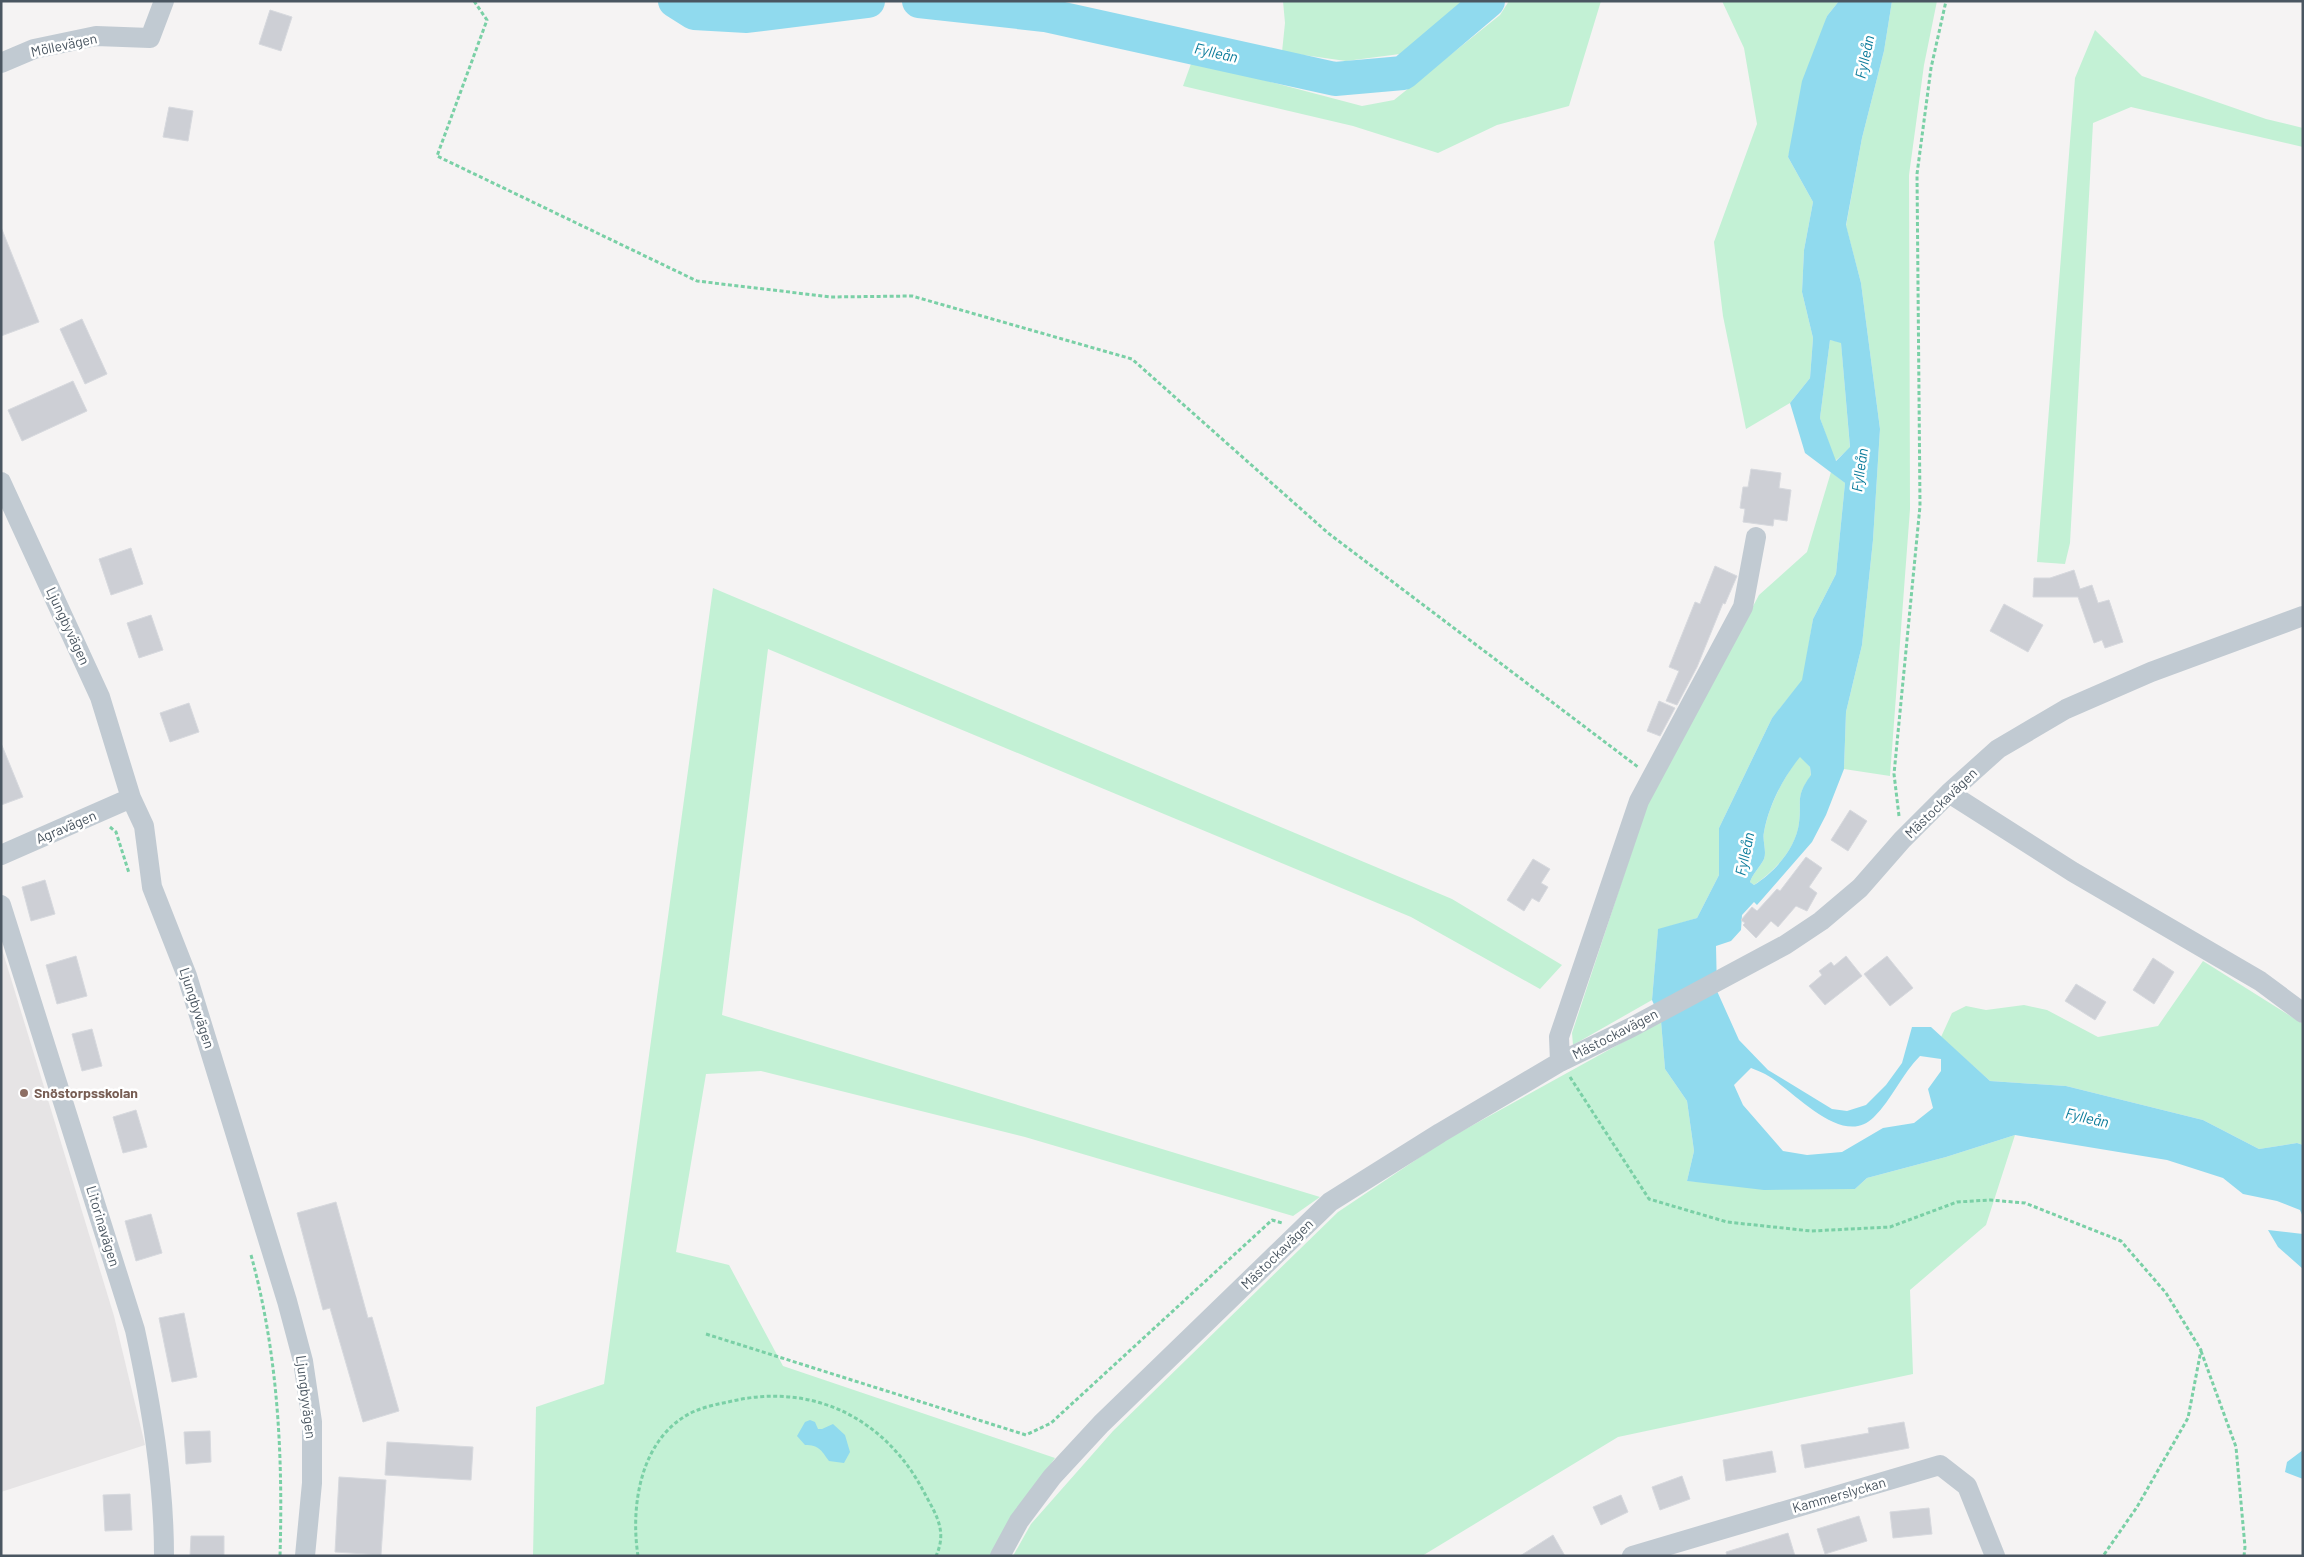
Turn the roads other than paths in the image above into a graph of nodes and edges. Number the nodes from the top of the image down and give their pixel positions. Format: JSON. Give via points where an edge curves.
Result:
{"nodes":[{"id":1,"x":164,"y":1,"type":"edge"},
{"id":2,"x":1,"y":63,"type":"edge"},
{"id":3,"x":1,"y":482,"type":"edge"},
{"id":4,"x":1756,"y":537,"type":"dead end"},
{"id":5,"x":2303,"y":616,"type":"edge"},
{"id":6,"x":1950,"y":793,"type":"junction"},
{"id":7,"x":131,"y":798,"type":"junction"},
{"id":8,"x":1,"y":855,"type":"edge"},
{"id":9,"x":1,"y":905,"type":"edge"},
{"id":10,"x":2303,"y":1012,"type":"edge"},
{"id":11,"x":1560,"y":1062,"type":"junction"},
{"id":12,"x":1640,"y":1555,"type":"edge"},
{"id":13,"x":164,"y":1556,"type":"edge"},
{"id":14,"x":305,"y":1556,"type":"edge"},
{"id":15,"x":1000,"y":1556,"type":"edge"},
{"id":16,"x":1996,"y":1556,"type":"edge"}],
"edges":[{"from":1,"to":2,"type":"street","name":"Möllevägen","via":[[150,38],[96,36],[34,49]]},
{"from":3,"to":7,"type":"street","name":"Ljungbyvägen","via":[[100,697]]},
{"from":4,"to":11,"type":"street","via":[[1743,607],[1638,801],[1559,1037]]},
{"from":5,"to":6,"type":"street","name":"Mästockavägen","via":[[2151,672],[2066,709],[1998,749]]},
{"from":6,"to":10,"type":"street","via":[[2073,872],[2260,981]]},
{"from":6,"to":11,"type":"street","name":"Mästockavägen","via":[[1902,840],[1860,888],[1821,922],[1785,945]]},
{"from":7,"to":8,"type":"street","name":"Agravägen"},
{"from":7,"to":14,"type":"street","name":"Ljungbyvägen","via":[[144,826],[152,887],[188,976],[303,1361],[312,1422],[312,1483]]},
{"from":9,"to":13,"type":"street","name":"Litorinavägen","via":[[135,1330],[149,1395],[159,1470]]},
{"from":11,"to":15,"type":"street","name":"Mästockavägen","via":[[1330,1202],[1101,1424],[1052,1477],[1019,1521]]},
{"from":12,"to":16,"type":"street","name":"Kammerslyckan","via":[[1940,1465],[1967,1486]]}]}
